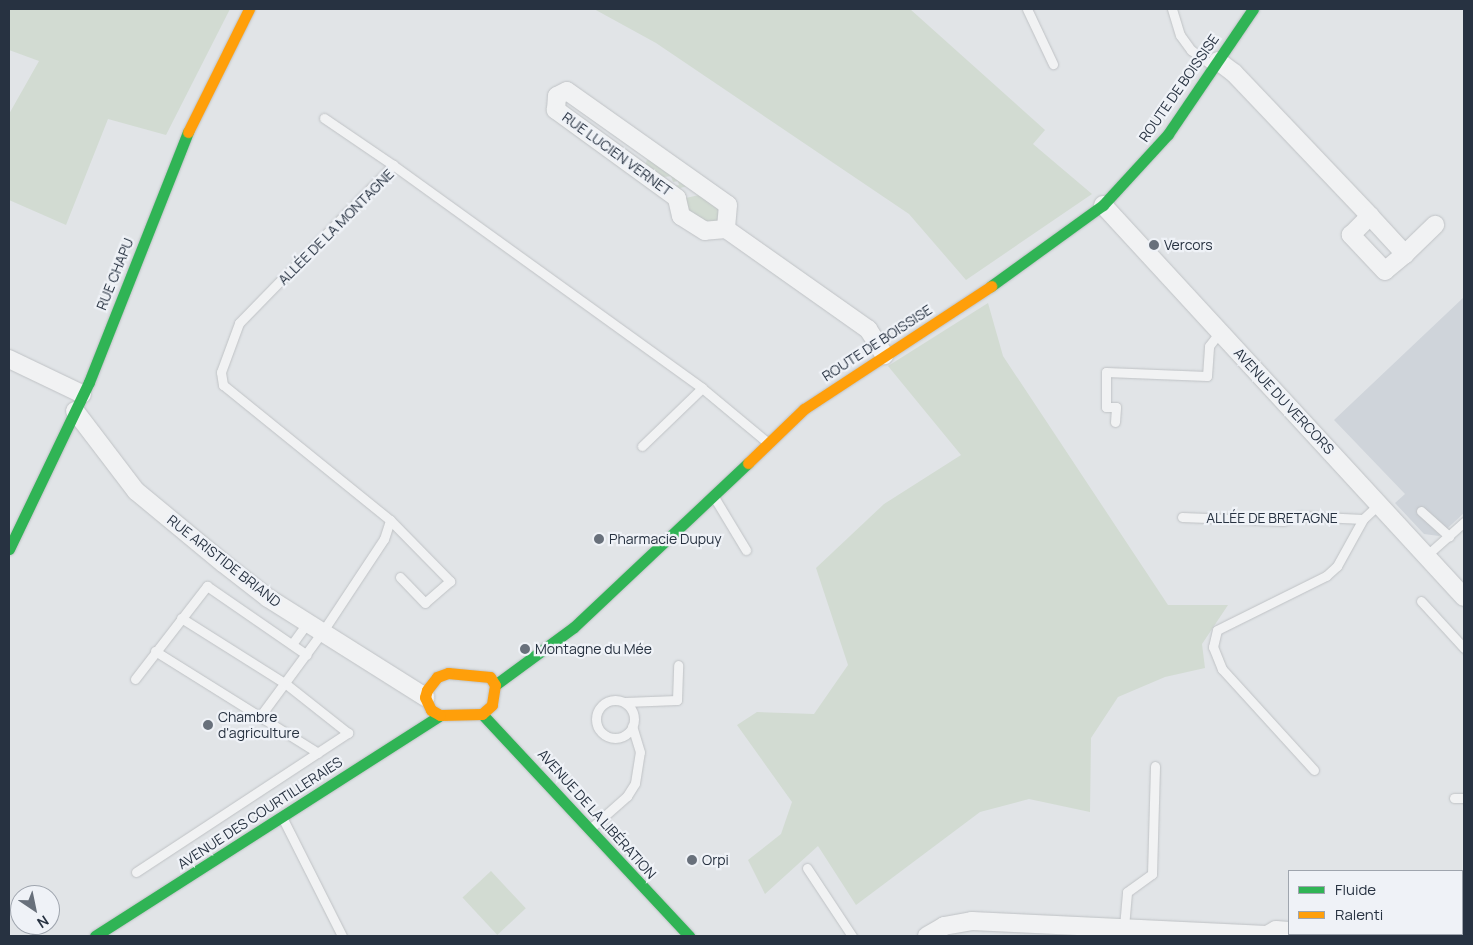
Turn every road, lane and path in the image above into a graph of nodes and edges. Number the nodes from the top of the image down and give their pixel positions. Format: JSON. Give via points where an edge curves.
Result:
{"nodes":[{"id":1,"x":248,"y":9,"type":"edge"},
{"id":2,"x":1027,"y":9,"type":"edge"},
{"id":3,"x":1172,"y":9,"type":"edge"},
{"id":4,"x":1253,"y":9,"type":"edge"},
{"id":5,"x":1053,"y":64,"type":"dead end"},
{"id":6,"x":1216,"y":64,"type":"junction"},
{"id":7,"x":324,"y":118,"type":"dead end"},
{"id":8,"x":393,"y":165,"type":"junction"},
{"id":9,"x":1103,"y":205,"type":"junction"},
{"id":10,"x":1370,"y":216,"type":"junction"},
{"id":11,"x":1435,"y":225,"type":"dead end"},
{"id":12,"x":726,"y":229,"type":"junction"},
{"id":13,"x":1405,"y":254,"type":"junction"},
{"id":14,"x":1220,"y":332,"type":"junction"},
{"id":15,"x":884,"y":355,"type":"junction"},
{"id":16,"x":9,"y":360,"type":"edge"},
{"id":17,"x":702,"y":388,"type":"junction"},
{"id":18,"x":82,"y":394,"type":"junction"},
{"id":19,"x":75,"y":411,"type":"junction"},
{"id":20,"x":1115,"y":422,"type":"dead end"},
{"id":21,"x":767,"y":443,"type":"junction"},
{"id":22,"x":642,"y":446,"type":"dead end"},
{"id":23,"x":713,"y":495,"type":"junction"},
{"id":24,"x":1380,"y":504,"type":"junction"},
{"id":25,"x":1421,"y":511,"type":"dead end"},
{"id":26,"x":1182,"y":517,"type":"dead end"},
{"id":27,"x":1363,"y":519,"type":"junction"},
{"id":28,"x":390,"y":520,"type":"junction"},
{"id":29,"x":1464,"y":522,"type":"edge"},
{"id":30,"x":1449,"y":536,"type":"junction"},
{"id":31,"x":9,"y":549,"type":"edge"},
{"id":32,"x":746,"y":550,"type":"dead end"},
{"id":33,"x":1427,"y":555,"type":"junction"},
{"id":34,"x":400,"y":577,"type":"dead end"},
{"id":35,"x":1464,"y":597,"type":"edge"},
{"id":36,"x":1422,"y":601,"type":"dead end"},
{"id":37,"x":181,"y":618,"type":"junction"},
{"id":38,"x":308,"y":622,"type":"junction"},
{"id":39,"x":324,"y":631,"type":"junction"},
{"id":40,"x":292,"y":644,"type":"junction"},
{"id":41,"x":1464,"y":648,"type":"edge"},
{"id":42,"x":155,"y":650,"type":"junction"},
{"id":43,"x":307,"y":655,"type":"junction"},
{"id":44,"x":678,"y":664,"type":"dead end"},
{"id":45,"x":136,"y":679,"type":"dead end"},
{"id":46,"x":286,"y":684,"type":"junction"},
{"id":47,"x":495,"y":684,"type":"junction"},
{"id":48,"x":425,"y":697,"type":"junction"},
{"id":49,"x":625,"y":702,"type":"junction"},
{"id":50,"x":482,"y":714,"type":"junction"},
{"id":51,"x":261,"y":715,"type":"junction"},
{"id":52,"x":440,"y":715,"type":"junction"},
{"id":53,"x":632,"y":726,"type":"junction"},
{"id":54,"x":318,"y":753,"type":"junction"},
{"id":55,"x":1155,"y":766,"type":"dead end"},
{"id":56,"x":1314,"y":770,"type":"dead end"},
{"id":57,"x":1454,"y":798,"type":"dead end"},
{"id":58,"x":1464,"y":798,"type":"edge"},
{"id":59,"x":282,"y":817,"type":"junction"},
{"id":60,"x":590,"y":829,"type":"junction"},
{"id":61,"x":807,"y":868,"type":"dead end"},
{"id":62,"x":136,"y":872,"type":"dead end"},
{"id":63,"x":1124,"y":927,"type":"junction"},
{"id":64,"x":1288,"y":930,"type":"edge"},
{"id":65,"x":95,"y":936,"type":"edge"},
{"id":66,"x":342,"y":936,"type":"edge"},
{"id":67,"x":689,"y":936,"type":"edge"},
{"id":68,"x":852,"y":936,"type":"edge"},
{"id":69,"x":927,"y":936,"type":"edge"},
{"id":70,"x":1357,"y":936,"type":"edge"},
{"id":71,"x":1389,"y":936,"type":"edge"}],
"edges":[{"from":1,"to":18,"type":"street","name":"RUE CHAPU","via":[[187,133]]},
{"from":2,"to":5,"type":"lane"},
{"from":3,"to":6,"type":"lane","via":[[1180,35],[1191,50]]},
{"from":4,"to":6,"type":"street","name":"ROUTE DE BOISSISE"},
{"from":6,"to":9,"type":"street","name":"ROUTE DE BOISSISE","via":[[1152,153]]},
{"from":6,"to":10,"type":"street","via":[[1234,73]]},
{"from":7,"to":8,"type":"lane"},
{"from":8,"to":17,"type":"lane","name":"ALLÉE DE LA MONTAGNE"},
{"from":8,"to":28,"type":"lane","name":"ALLÉE DE LA MONTAGNE","via":[[239,323],[222,372],[223,385]]},
{"from":9,"to":14,"type":"street","name":"AVENUE DU VERCORS"},
{"from":9,"to":15,"type":"street","name":"ROUTE DE BOISSISE","via":[[1021,266]]},
{"from":10,"to":13,"type":"street"},
{"from":10,"to":13,"type":"street","via":[[1352,235],[1385,271]]},
{"from":11,"to":13,"type":"street"},
{"from":12,"to":12,"type":"street","name":"RUE LUCIEN VERNET","via":[[728,205],[567,92],[557,96],[556,110],[677,198],[682,216],[704,231]]},
{"from":12,"to":15,"type":"street","via":[[868,329]]},
{"from":14,"to":20,"type":"lane","via":[[1209,346],[1207,376],[1106,372],[1106,406],[1116,407]]},
{"from":14,"to":24,"type":"street","name":"AVENUE DU VERCORS"},
{"from":15,"to":21,"type":"street","name":"ROUTE DE BOISSISE","via":[[804,409]]},
{"from":16,"to":18,"type":"street"},
{"from":17,"to":21,"type":"lane","name":"ALLÉE DE LA MONTAGNE"},
{"from":17,"to":22,"type":"lane"},
{"from":18,"to":19,"type":"street","name":"RUE CHAPU"},
{"from":19,"to":31,"type":"street","name":"RUE CHAPU"},
{"from":19,"to":38,"type":"street","name":"RUE ARISTIDE BRIAND","via":[[136,491],[268,598]]},
{"from":21,"to":23,"type":"street","name":"ROUTE DE BOISSISE"},
{"from":23,"to":32,"type":"lane"},
{"from":23,"to":47,"type":"street","name":"ROUTE DE BOISSISE","via":[[574,627]]},
{"from":24,"to":27,"type":"lane"},
{"from":24,"to":33,"type":"street","name":"AVENUE DU VERCORS"},
{"from":25,"to":30,"type":"lane"},
{"from":26,"to":27,"type":"lane","name":"ALLÉE DE BRETAGNE","via":[[1283,521],[1301,516]]},
{"from":27,"to":56,"type":"lane","via":[[1337,566],[1326,576],[1217,630],[1212,647],[1222,669]]},
{"from":28,"to":34,"type":"lane","name":"ALLÉE DE LA MONTAGNE","via":[[450,581],[425,603]]},
{"from":28,"to":39,"type":"lane","via":[[384,539]]},
{"from":29,"to":30,"type":"lane"},
{"from":30,"to":33,"type":"lane"},
{"from":33,"to":35,"type":"street","name":"AVENUE DU VERCORS"},
{"from":36,"to":41,"type":"lane"},
{"from":37,"to":40,"type":"lane","via":[[207,586]]},
{"from":37,"to":42,"type":"lane"},
{"from":37,"to":46,"type":"lane"},
{"from":38,"to":39,"type":"street","name":"RUE ARISTIDE BRIAND"},
{"from":38,"to":40,"type":"lane"},
{"from":39,"to":43,"type":"lane"},
{"from":39,"to":48,"type":"street","name":"RUE ARISTIDE BRIAND"},
{"from":40,"to":43,"type":"lane"},
{"from":42,"to":45,"type":"lane"},
{"from":42,"to":51,"type":"lane"},
{"from":43,"to":46,"type":"lane"},
{"from":44,"to":49,"type":"lane","via":[[677,700]]},
{"from":46,"to":51,"type":"lane"},
{"from":46,"to":54,"type":"lane","via":[[348,733]]},
{"from":47,"to":48,"type":"street","via":[[479,674],[448,673],[430,684]]},
{"from":47,"to":50,"type":"street","via":[[492,705]]},
{"from":48,"to":52,"type":"street","via":[[431,710]]},
{"from":49,"to":53,"type":"lane","via":[[633,712]]},
{"from":49,"to":53,"type":"lane","via":[[612,700],[600,706],[597,725],[611,737],[624,735]]},
{"from":50,"to":52,"type":"street"},
{"from":50,"to":60,"type":"street","name":"AVENUE DE LA LIBÉRATION"},
{"from":51,"to":54,"type":"lane"},
{"from":52,"to":59,"type":"street","name":"AVENUE DES COURTILLERAIES"},
{"from":53,"to":60,"type":"lane","via":[[640,752],[635,783],[627,796]]},
{"from":54,"to":62,"type":"lane"},
{"from":55,"to":63,"type":"lane","via":[[1152,874],[1127,892]]},
{"from":57,"to":58,"type":"lane"},
{"from":59,"to":65,"type":"street","name":"AVENUE DES COURTILLERAIES"},
{"from":59,"to":66,"type":"lane"},
{"from":60,"to":67,"type":"street","name":"AVENUE DE LA LIBÉRATION"},
{"from":61,"to":68,"type":"lane"},
{"from":63,"to":64,"type":"street","via":[[1267,935],[1276,930]]},
{"from":63,"to":69,"type":"street","via":[[972,921],[944,926]]},
{"from":70,"to":71,"type":"street"}]}
